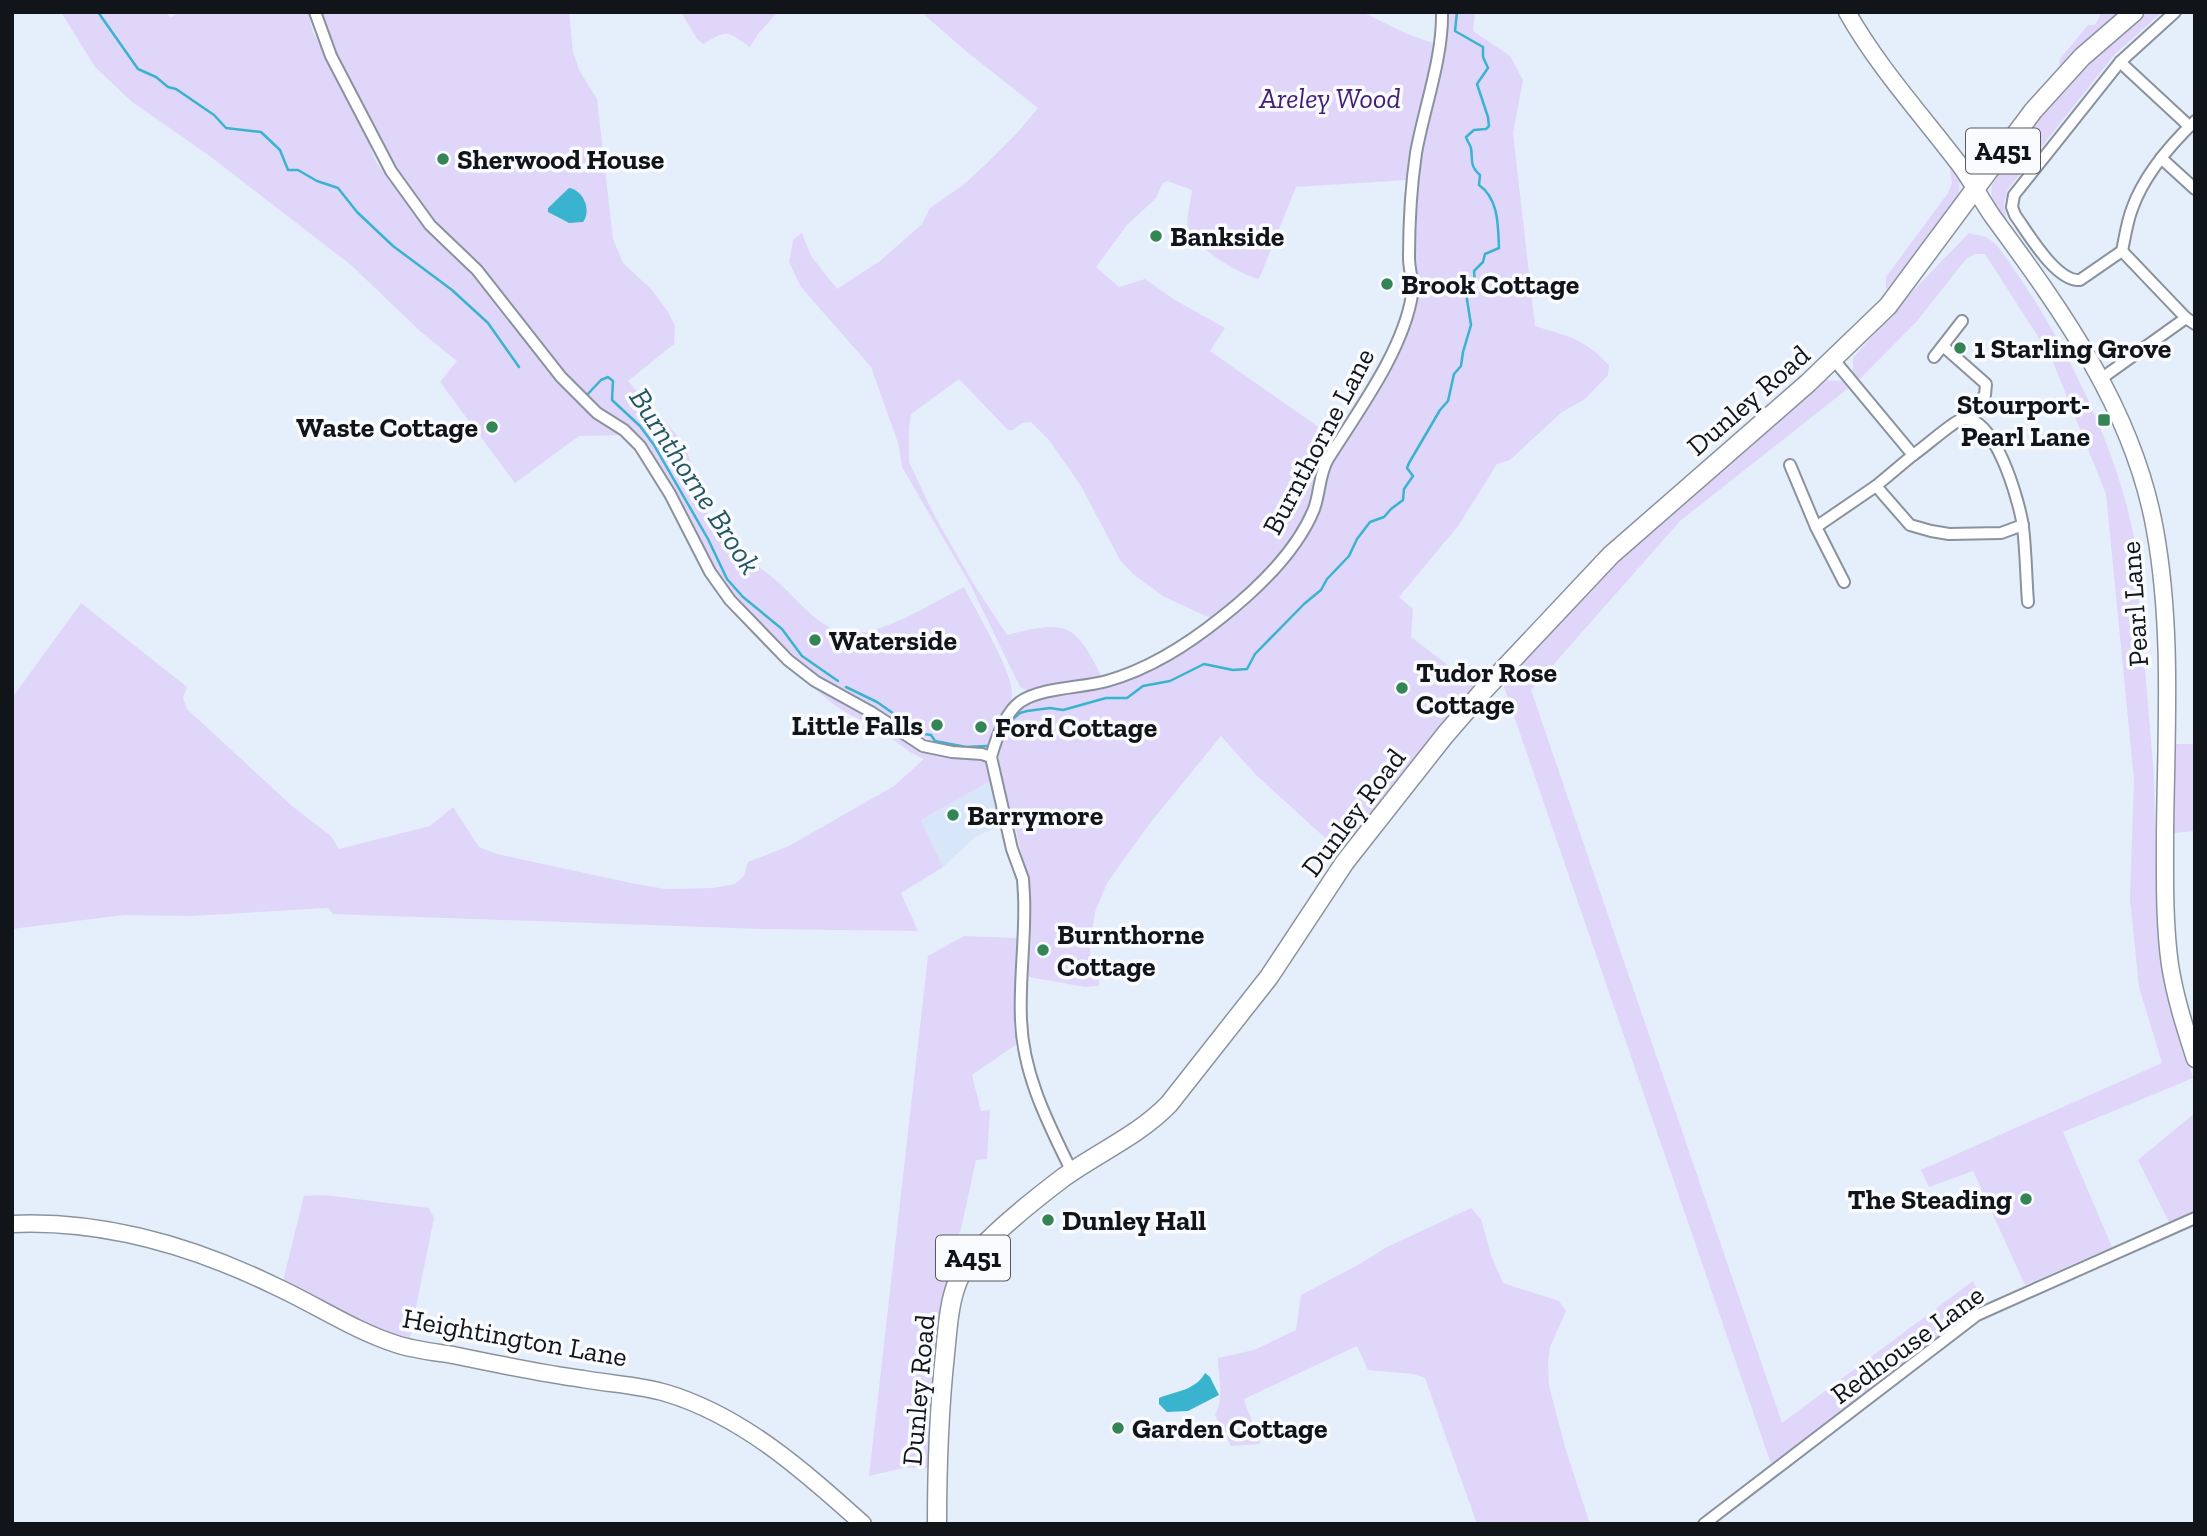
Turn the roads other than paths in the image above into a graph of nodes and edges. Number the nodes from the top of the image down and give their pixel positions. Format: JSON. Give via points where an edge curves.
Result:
{"nodes":[{"id":1,"x":315,"y":12,"type":"edge"},
{"id":2,"x":1442,"y":12,"type":"edge"},
{"id":3,"x":1847,"y":12,"type":"edge"},
{"id":4,"x":2134,"y":12,"type":"edge"},
{"id":5,"x":2175,"y":12,"type":"edge"},
{"id":6,"x":2120,"y":62,"type":"junction"},
{"id":7,"x":2192,"y":124,"type":"edge"},
{"id":8,"x":2161,"y":158,"type":"junction"},
{"id":9,"x":1975,"y":189,"type":"junction"},
{"id":10,"x":2195,"y":189,"type":"edge"},
{"id":11,"x":2122,"y":251,"type":"junction"},
{"id":12,"x":1962,"y":321,"type":"dead end"},
{"id":13,"x":2190,"y":321,"type":"edge"},
{"id":14,"x":1943,"y":346,"type":"junction"},
{"id":15,"x":1934,"y":357,"type":"dead end"},
{"id":16,"x":1834,"y":360,"type":"junction"},
{"id":17,"x":2102,"y":378,"type":"junction"},
{"id":18,"x":1961,"y":420,"type":"junction"},
{"id":19,"x":1913,"y":456,"type":"junction"},
{"id":20,"x":1790,"y":465,"type":"dead end"},
{"id":21,"x":1876,"y":486,"type":"junction"},
{"id":22,"x":2023,"y":525,"type":"junction"},
{"id":23,"x":1816,"y":527,"type":"junction"},
{"id":24,"x":1844,"y":582,"type":"dead end"},
{"id":25,"x":2028,"y":602,"type":"dead end"},
{"id":26,"x":991,"y":757,"type":"junction"},
{"id":27,"x":2195,"y":1059,"type":"edge"},
{"id":28,"x":1072,"y":1172,"type":"junction"},
{"id":29,"x":2195,"y":1217,"type":"edge"},
{"id":30,"x":12,"y":1224,"type":"edge"},
{"id":31,"x":863,"y":1524,"type":"edge"},
{"id":32,"x":937,"y":1524,"type":"edge"},
{"id":33,"x":1704,"y":1524,"type":"edge"}],
"edges":[{"from":1,"to":26,"type":"street","via":[[331,56],[391,171],[430,225],[477,270],[561,377],[640,446],[730,600],[797,669],[915,741],[931,749]]},
{"from":2,"to":26,"type":"street","name":"Burnthorne Lane","via":[[1414,174],[1410,300],[1387,361],[1324,468],[1306,524],[1263,581],[1222,617],[1149,667],[1021,702],[1007,718]]},
{"from":3,"to":9,"type":"main road","name":"Pearl Lane"},
{"from":4,"to":9,"type":"main road","name":"Dunley Road","number":"A451","via":[[2059,81]]},
{"from":5,"to":6,"type":"street"},
{"from":6,"to":7,"type":"street"},
{"from":6,"to":11,"type":"street","via":[[2018,188],[2012,202],[2015,215],[2054,267],[2068,278],[2080,280]]},
{"from":7,"to":8,"type":"street"},
{"from":8,"to":10,"type":"street"},
{"from":8,"to":11,"type":"street","via":[[2142,186]]},
{"from":9,"to":16,"type":"main road","name":"Dunley Road","number":"A451","via":[[1888,306]]},
{"from":9,"to":17,"type":"main road","name":"Pearl Lane"},
{"from":11,"to":13,"type":"street"},
{"from":12,"to":14,"type":"street"},
{"from":13,"to":17,"type":"street"},
{"from":14,"to":15,"type":"street"},
{"from":14,"to":18,"type":"street","via":[[1986,384],[1985,395]]},
{"from":16,"to":19,"type":"street"},
{"from":16,"to":28,"type":"main road","name":"Dunley Road","number":"A451","via":[[1611,555],[1515,655],[1386,808],[1269,977],[1169,1104],[1152,1121]]},
{"from":17,"to":27,"type":"main road","name":"Pearl Lane","via":[[2129,441],[2155,530],[2166,631],[2167,938],[2175,990]]},
{"from":18,"to":19,"type":"street"},
{"from":18,"to":22,"type":"street","via":[[1982,425],[1996,446]]},
{"from":19,"to":21,"type":"street"},
{"from":20,"to":23,"type":"street"},
{"from":21,"to":22,"type":"street","via":[[1910,524],[1931,531],[2001,533]]},
{"from":21,"to":23,"type":"street"},
{"from":22,"to":25,"type":"street"},
{"from":23,"to":24,"type":"street"},
{"from":26,"to":28,"type":"street","via":[[1023,879],[1020,1016],[1028,1074]]},
{"from":28,"to":32,"type":"main road","name":"Dunley Road","number":"A451","via":[[989,1240],[957,1282],[940,1404]]},
{"from":29,"to":33,"type":"street","name":"Redhouse Lane","via":[[1978,1315]]},
{"from":30,"to":31,"type":"main road","name":"Heightington Lane","via":[[90,1226],[193,1252],[246,1272],[399,1345],[669,1394],[764,1442]]}]}
